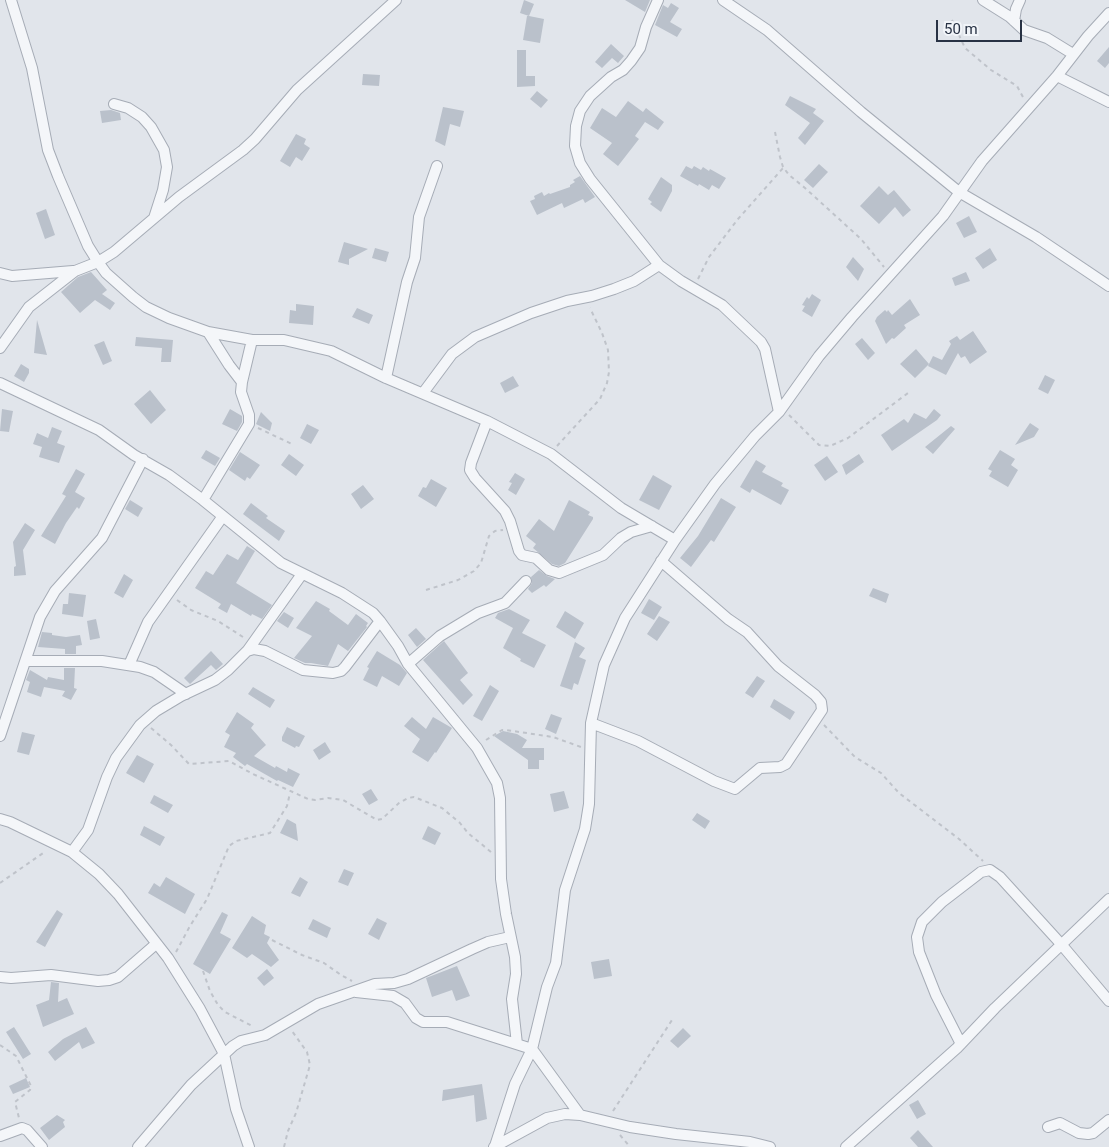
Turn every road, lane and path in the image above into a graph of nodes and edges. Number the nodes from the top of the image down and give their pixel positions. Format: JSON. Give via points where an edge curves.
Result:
{"nodes":[{"id":1,"x":11,"y":0,"type":"edge"},
{"id":2,"x":396,"y":0,"type":"edge"},
{"id":3,"x":658,"y":0,"type":"edge"},
{"id":4,"x":723,"y":0,"type":"edge"},
{"id":5,"x":983,"y":0,"type":"edge"},
{"id":6,"x":1020,"y":0,"type":"edge"},
{"id":7,"x":1109,"y":13,"type":"edge"},
{"id":8,"x":952,"y":20,"type":"dead end"},
{"id":9,"x":1014,"y":21,"type":"junction"},
{"id":10,"x":1073,"y":54,"type":"junction"},
{"id":11,"x":1057,"y":76,"type":"junction"},
{"id":12,"x":1109,"y":102,"type":"edge"},
{"id":13,"x":114,"y":104,"type":"dead end"},
{"id":14,"x":1029,"y":108,"type":"junction"},
{"id":15,"x":775,"y":132,"type":"dead end"},
{"id":16,"x":437,"y":166,"type":"dead end"},
{"id":17,"x":784,"y":167,"type":"junction"},
{"id":18,"x":959,"y":192,"type":"junction"},
{"id":19,"x":154,"y":219,"type":"junction"},
{"id":20,"x":98,"y":262,"type":"junction"},
{"id":21,"x":659,"y":265,"type":"junction"},
{"id":22,"x":75,"y":270,"type":"junction"},
{"id":23,"x":0,"y":273,"type":"edge"},
{"id":24,"x":890,"y":274,"type":"junction"},
{"id":25,"x":1109,"y":286,"type":"edge"},
{"id":26,"x":693,"y":288,"type":"junction"},
{"id":27,"x":586,"y":297,"type":"junction"},
{"id":28,"x":208,"y":332,"type":"junction"},
{"id":29,"x":252,"y":340,"type":"junction"},
{"id":30,"x":0,"y":348,"type":"edge"},
{"id":31,"x":386,"y":378,"type":"junction"},
{"id":32,"x":242,"y":382,"type":"junction"},
{"id":33,"x":0,"y":383,"type":"edge"},
{"id":34,"x":423,"y":393,"type":"junction"},
{"id":35,"x":908,"y":393,"type":"dead end"},
{"id":36,"x":781,"y":410,"type":"junction"},
{"id":37,"x":487,"y":421,"type":"junction"},
{"id":38,"x":249,"y":424,"type":"junction"},
{"id":39,"x":294,"y":445,"type":"dead end"},
{"id":40,"x":551,"y":454,"type":"junction"},
{"id":41,"x":142,"y":459,"type":"junction"},
{"id":42,"x":203,"y":500,"type":"junction"},
{"id":43,"x":223,"y":516,"type":"junction"},
{"id":44,"x":652,"y":526,"type":"junction"},
{"id":45,"x":512,"y":529,"type":"junction"},
{"id":46,"x":675,"y":540,"type":"junction"},
{"id":47,"x":661,"y":561,"type":"junction"},
{"id":48,"x":302,"y":574,"type":"junction"},
{"id":49,"x":526,"y":581,"type":"dead end"},
{"id":50,"x":426,"y":590,"type":"dead end"},
{"id":51,"x":168,"y":594,"type":"junction"},
{"id":52,"x":380,"y":621,"type":"junction"},
{"id":53,"x":251,"y":647,"type":"junction"},
{"id":54,"x":26,"y":661,"type":"junction"},
{"id":55,"x":408,"y":664,"type":"junction"},
{"id":56,"x":129,"y":665,"type":"junction"},
{"id":57,"x":186,"y":694,"type":"junction"},
{"id":58,"x":818,"y":717,"type":"junction"},
{"id":59,"x":143,"y":722,"type":"junction"},
{"id":60,"x":591,"y":723,"type":"junction"},
{"id":61,"x":0,"y":736,"type":"edge"},
{"id":62,"x":476,"y":746,"type":"junction"},
{"id":63,"x":590,"y":750,"type":"junction"},
{"id":64,"x":291,"y":792,"type":"junction"},
{"id":65,"x":0,"y":819,"type":"edge"},
{"id":66,"x":60,"y":844,"type":"junction"},
{"id":67,"x":72,"y":852,"type":"junction"},
{"id":68,"x":500,"y":860,"type":"junction"},
{"id":69,"x":993,"y":872,"type":"junction"},
{"id":70,"x":0,"y":883,"type":"edge"},
{"id":71,"x":1109,"y":899,"type":"edge"},
{"id":72,"x":510,"y":937,"type":"junction"},
{"id":73,"x":272,"y":940,"type":"dead end"},
{"id":74,"x":156,"y":944,"type":"junction"},
{"id":75,"x":1061,"y":944,"type":"junction"},
{"id":76,"x":170,"y":962,"type":"junction"},
{"id":77,"x":202,"y":971,"type":"dead end"},
{"id":78,"x":0,"y":977,"type":"edge"},
{"id":79,"x":366,"y":987,"type":"junction"},
{"id":80,"x":352,"y":991,"type":"junction"},
{"id":81,"x":1109,"y":1001,"type":"edge"},
{"id":82,"x":672,"y":1020,"type":"dead end"},
{"id":83,"x":285,"y":1024,"type":"junction"},
{"id":84,"x":270,"y":1032,"type":"junction"},
{"id":85,"x":517,"y":1044,"type":"junction"},
{"id":86,"x":961,"y":1044,"type":"junction"},
{"id":87,"x":0,"y":1045,"type":"edge"},
{"id":88,"x":532,"y":1049,"type":"junction"},
{"id":89,"x":224,"y":1054,"type":"junction"},
{"id":90,"x":580,"y":1115,"type":"junction"},
{"id":91,"x":1109,"y":1120,"type":"edge"},
{"id":92,"x":608,"y":1122,"type":"junction"},
{"id":93,"x":1048,"y":1127,"type":"dead end"},
{"id":94,"x":22,"y":1128,"type":"junction"},
{"id":95,"x":0,"y":1136,"type":"edge"},
{"id":96,"x":42,"y":1147,"type":"edge"},
{"id":97,"x":138,"y":1147,"type":"edge"},
{"id":98,"x":249,"y":1147,"type":"edge"},
{"id":99,"x":284,"y":1147,"type":"edge"},
{"id":100,"x":494,"y":1147,"type":"edge"},
{"id":101,"x":770,"y":1147,"type":"edge"},
{"id":102,"x":846,"y":1147,"type":"edge"}],
"edges":[{"from":1,"to":20,"type":"street","via":[[32,68],[48,150],[73,213]]},
{"from":2,"to":19,"type":"street","via":[[297,90],[243,150]]},
{"from":3,"to":21,"type":"street","via":[[637,53],[623,70],[590,96],[580,110],[575,146],[590,180]]},
{"from":4,"to":18,"type":"street","via":[[767,30]]},
{"from":5,"to":9,"type":"street"},
{"from":6,"to":9,"type":"street"},
{"from":7,"to":10,"type":"street"},
{"from":8,"to":14,"type":"path","via":[[965,48],[1017,86]]},
{"from":9,"to":10,"type":"street","via":[[1024,30],[1047,38]]},
{"from":10,"to":11,"type":"street"},
{"from":11,"to":12,"type":"street"},
{"from":11,"to":14,"type":"street"},
{"from":13,"to":19,"type":"street","via":[[142,117],[164,150],[167,167]]},
{"from":14,"to":18,"type":"street"},
{"from":15,"to":17,"type":"path"},
{"from":16,"to":31,"type":"street","via":[[419,217],[415,258],[406,282]]},
{"from":17,"to":24,"type":"path","via":[[861,239]]},
{"from":17,"to":26,"type":"path","via":[[709,257]]},
{"from":18,"to":24,"type":"street","via":[[943,216]]},
{"from":18,"to":25,"type":"street","via":[[1036,237]]},
{"from":19,"to":20,"type":"street"},
{"from":20,"to":22,"type":"street"},
{"from":20,"to":28,"type":"street","via":[[106,273],[146,307],[181,324]]},
{"from":21,"to":26,"type":"street"},
{"from":21,"to":27,"type":"street","via":[[634,281]]},
{"from":22,"to":23,"type":"street","via":[[12,276]]},
{"from":22,"to":30,"type":"street","via":[[29,307]]},
{"from":24,"to":36,"type":"street","via":[[819,356]]},
{"from":26,"to":36,"type":"street","via":[[722,305],[761,342]]},
{"from":27,"to":34,"type":"street","via":[[531,313],[474,337],[452,354]]},
{"from":27,"to":40,"type":"path","via":[[608,350],[607,383],[600,399]]},
{"from":28,"to":29,"type":"street"},
{"from":28,"to":32,"type":"street"},
{"from":29,"to":31,"type":"street","via":[[284,340],[331,351]]},
{"from":29,"to":32,"type":"street"},
{"from":31,"to":34,"type":"street"},
{"from":32,"to":38,"type":"street","via":[[242,398]]},
{"from":33,"to":41,"type":"street","via":[[99,430]]},
{"from":34,"to":37,"type":"street"},
{"from":35,"to":36,"type":"path","via":[[848,438],[830,446],[819,445]]},
{"from":36,"to":46,"type":"street","via":[[715,484]]},
{"from":37,"to":40,"type":"street"},
{"from":37,"to":45,"type":"street","via":[[470,470],[505,511]]},
{"from":38,"to":39,"type":"path"},
{"from":38,"to":42,"type":"street"},
{"from":40,"to":44,"type":"street","via":[[621,508]]},
{"from":41,"to":42,"type":"street"},
{"from":41,"to":54,"type":"street","via":[[102,538],[55,592],[40,617]]},
{"from":42,"to":43,"type":"street"},
{"from":43,"to":48,"type":"street","via":[[281,563]]},
{"from":43,"to":51,"type":"street"},
{"from":44,"to":45,"type":"street","via":[[621,538],[604,556],[556,573],[536,558],[522,555]]},
{"from":44,"to":46,"type":"street"},
{"from":45,"to":50,"type":"path","via":[[488,536],[481,563],[471,574]]},
{"from":46,"to":47,"type":"street"},
{"from":47,"to":58,"type":"street","via":[[747,632],[778,666],[815,695],[822,707]]},
{"from":47,"to":60,"type":"street","via":[[625,618],[604,665]]},
{"from":48,"to":52,"type":"street","via":[[357,602]]},
{"from":48,"to":53,"type":"street"},
{"from":49,"to":55,"type":"street","via":[[505,603],[478,613],[440,636]]},
{"from":51,"to":53,"type":"path","via":[[192,610],[218,621]]},
{"from":51,"to":56,"type":"street","via":[[148,622]]},
{"from":52,"to":53,"type":"street","via":[[345,667],[336,672],[303,670]]},
{"from":52,"to":55,"type":"street"},
{"from":53,"to":57,"type":"street","via":[[215,680]]},
{"from":54,"to":56,"type":"street","via":[[102,661]]},
{"from":54,"to":61,"type":"street"},
{"from":55,"to":62,"type":"street"},
{"from":56,"to":57,"type":"street","via":[[154,672]]},
{"from":57,"to":59,"type":"street"},
{"from":58,"to":60,"type":"street","via":[[786,764],[760,768],[735,790],[638,741]]},
{"from":58,"to":69,"type":"path","via":[[855,757],[881,774],[899,793],[959,839]]},
{"from":59,"to":64,"type":"path","via":[[171,744],[189,764],[229,761]]},
{"from":59,"to":67,"type":"street","via":[[111,767],[88,830]]},
{"from":60,"to":63,"type":"street"},
{"from":62,"to":63,"type":"path","via":[[506,730],[553,737]]},
{"from":62,"to":68,"type":"street","via":[[497,784],[500,798]]},
{"from":63,"to":88,"type":"street","via":[[585,829],[565,890],[556,963]]},
{"from":64,"to":68,"type":"path","via":[[310,800],[343,800],[377,820],[399,803],[414,797],[442,808]]},
{"from":64,"to":76,"type":"path","via":[[287,806],[270,833],[236,841],[229,846],[207,899]]},
{"from":65,"to":66,"type":"street"},
{"from":66,"to":67,"type":"street"},
{"from":66,"to":70,"type":"path"},
{"from":67,"to":74,"type":"street","via":[[118,894]]},
{"from":68,"to":72,"type":"street"},
{"from":69,"to":75,"type":"street"},
{"from":69,"to":86,"type":"street","via":[[980,872],[942,902],[918,930],[919,952]]},
{"from":71,"to":75,"type":"street"},
{"from":72,"to":79,"type":"street","via":[[472,948],[408,979]]},
{"from":72,"to":85,"type":"street","via":[[515,957],[512,999]]},
{"from":73,"to":79,"type":"path","via":[[324,963]]},
{"from":74,"to":76,"type":"street"},
{"from":74,"to":78,"type":"street","via":[[118,977],[109,980],[51,975]]},
{"from":75,"to":81,"type":"street"},
{"from":75,"to":86,"type":"street"},
{"from":76,"to":89,"type":"street"},
{"from":77,"to":84,"type":"path","via":[[210,991],[225,1012]]},
{"from":79,"to":80,"type":"street"},
{"from":80,"to":83,"type":"street","via":[[309,1008]]},
{"from":80,"to":85,"type":"street","via":[[393,996],[405,1003],[420,1021],[447,1022]]},
{"from":82,"to":92,"type":"path"},
{"from":83,"to":84,"type":"street"},
{"from":83,"to":99,"type":"path","via":[[307,1052],[310,1065]]},
{"from":84,"to":89,"type":"street","via":[[241,1041]]},
{"from":85,"to":88,"type":"street"},
{"from":86,"to":102,"type":"street"},
{"from":87,"to":94,"type":"path","via":[[14,1054],[31,1086],[15,1103]]},
{"from":88,"to":90,"type":"street"},
{"from":88,"to":100,"type":"street","via":[[515,1084]]},
{"from":89,"to":97,"type":"street","via":[[191,1085]]},
{"from":89,"to":98,"type":"street","via":[[236,1109]]},
{"from":90,"to":92,"type":"street"},
{"from":90,"to":100,"type":"street","via":[[547,1118]]},
{"from":91,"to":93,"type":"street","via":[[1088,1134],[1078,1133],[1060,1123]]},
{"from":92,"to":101,"type":"street"},
{"from":94,"to":95,"type":"street"},
{"from":94,"to":96,"type":"street","via":[[28,1130]]}]}
